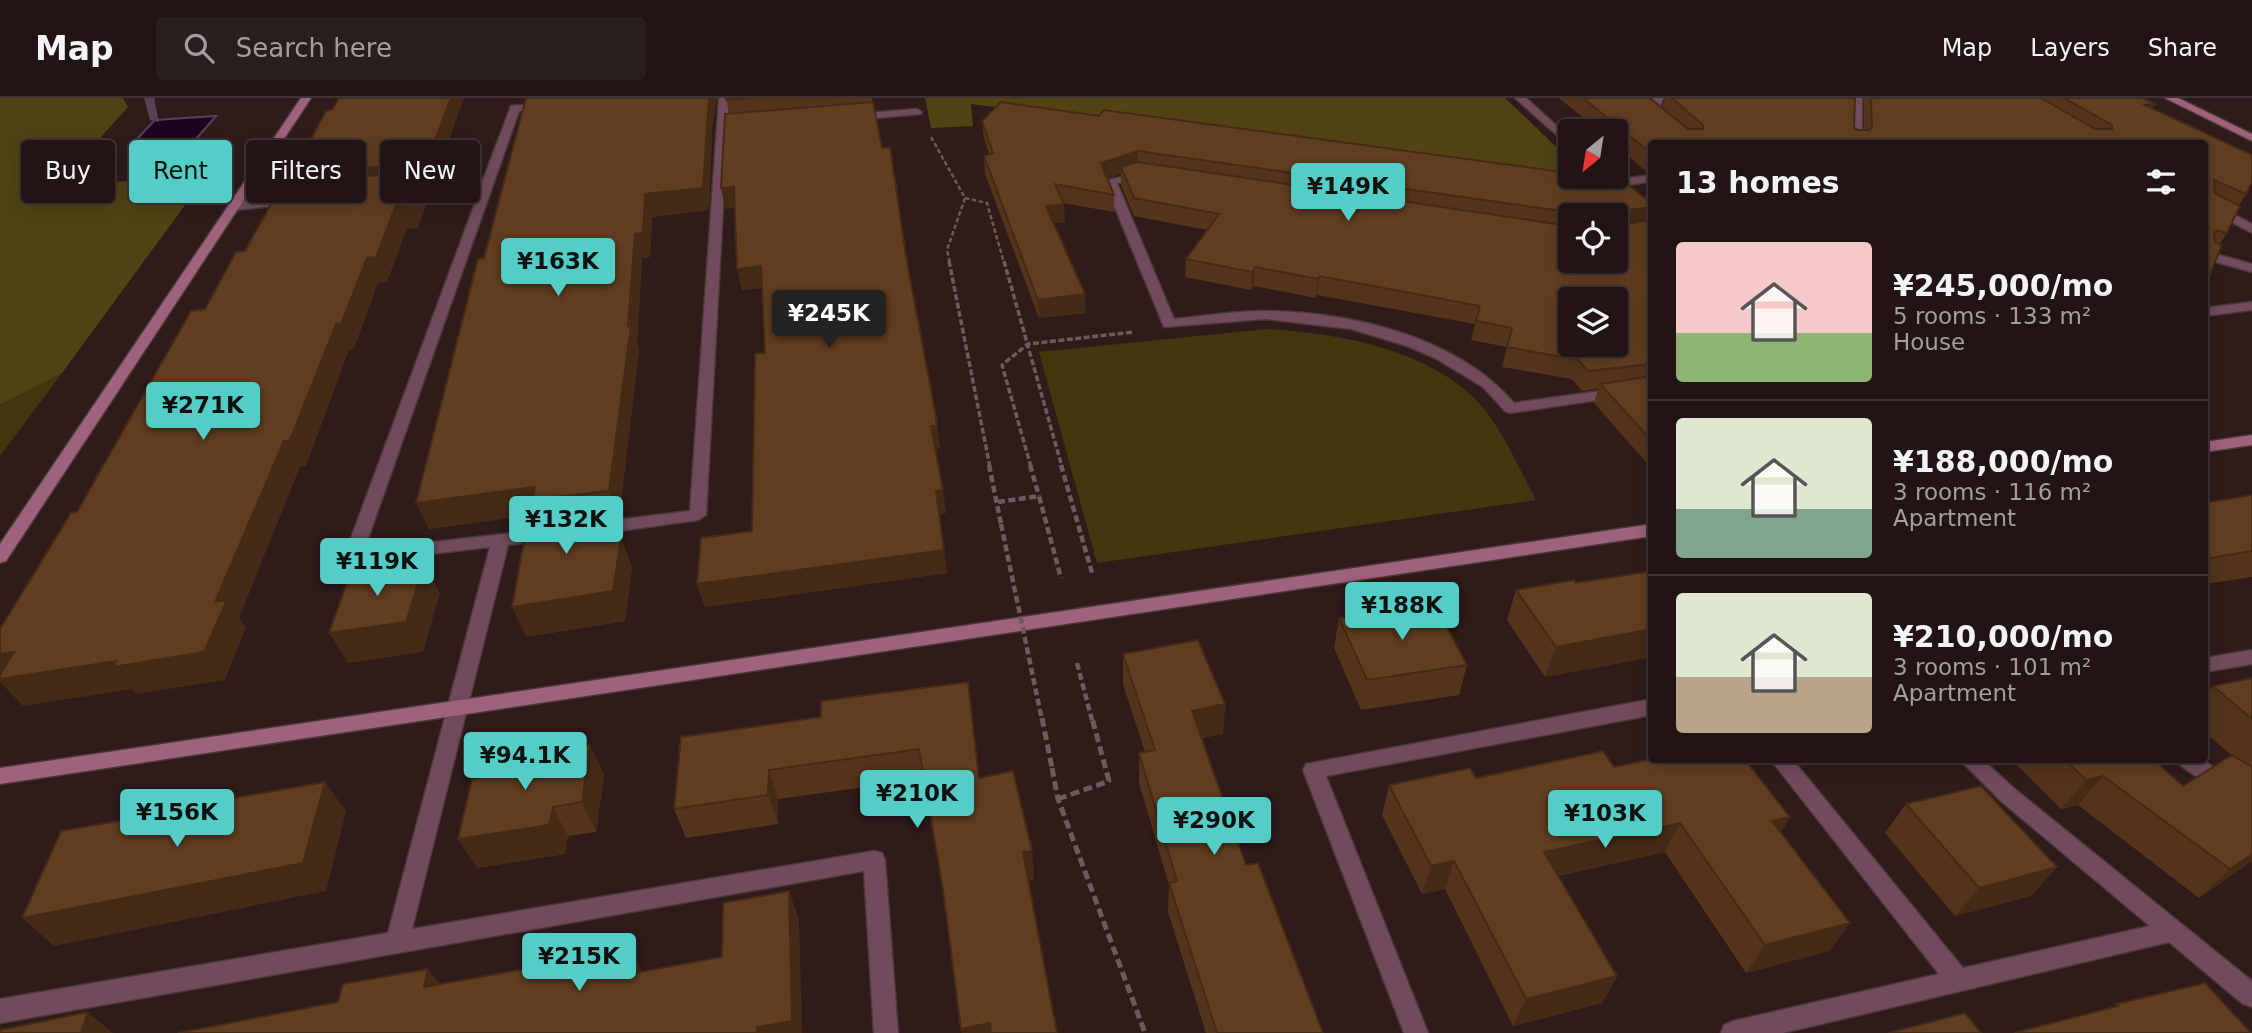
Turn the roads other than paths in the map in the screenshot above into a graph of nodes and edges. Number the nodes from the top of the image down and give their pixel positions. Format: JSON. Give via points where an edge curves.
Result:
{"nodes":[{"id":1,"x":306,"y":98,"type":"edge"},
{"id":2,"x":724,"y":98,"type":"edge"},
{"id":3,"x":1520,"y":98,"type":"edge"},
{"id":4,"x":1658,"y":98,"type":"edge"},
{"id":5,"x":1857,"y":98,"type":"edge"},
{"id":6,"x":2170,"y":98,"type":"edge"},
{"id":7,"x":553,"y":106,"type":"edge"},
{"id":8,"x":916,"y":112,"type":"road end"},
{"id":9,"x":838,"y":118,"type":"edge"},
{"id":10,"x":1558,"y":133,"type":"edge"},
{"id":11,"x":2252,"y":138,"type":"edge"},
{"id":12,"x":1686,"y":140,"type":"edge"},
{"id":13,"x":1856,"y":140,"type":"edge"},
{"id":14,"x":1165,"y":178,"type":"edge"},
{"id":15,"x":1648,"y":179,"type":"edge"},
{"id":16,"x":1628,"y":182,"type":"edge"},
{"id":17,"x":488,"y":183,"type":"junction"},
{"id":18,"x":480,"y":184,"type":"edge"},
{"id":19,"x":270,"y":203,"type":"edge"},
{"id":20,"x":2208,"y":205,"type":"edge"},
{"id":21,"x":236,"y":206,"type":"junction"},
{"id":22,"x":2252,"y":229,"type":"edge"},
{"id":23,"x":2208,"y":255,"type":"edge"},
{"id":24,"x":2252,"y":268,"type":"edge"},
{"id":25,"x":2252,"y":306,"type":"edge"},
{"id":26,"x":2208,"y":312,"type":"edge"},
{"id":27,"x":1648,"y":389,"type":"edge"},
{"id":28,"x":2252,"y":440,"type":"edge"},
{"id":29,"x":2208,"y":447,"type":"edge"},
{"id":30,"x":1648,"y":531,"type":"edge"},
{"id":31,"x":500,"y":541,"type":"junction"},
{"id":32,"x":0,"y":557,"type":"edge"},
{"id":33,"x":2252,"y":657,"type":"edge"},
{"id":34,"x":2208,"y":664,"type":"edge"},
{"id":35,"x":457,"y":708,"type":"junction"},
{"id":36,"x":1648,"y":708,"type":"edge"},
{"id":37,"x":1784,"y":763,"type":"edge"},
{"id":38,"x":1973,"y":763,"type":"edge"},
{"id":39,"x":2192,"y":763,"type":"edge"},
{"id":40,"x":0,"y":776,"type":"edge"},
{"id":41,"x":2252,"y":805,"type":"edge"},
{"id":42,"x":2172,"y":931,"type":"junction"},
{"id":43,"x":397,"y":942,"type":"junction"},
{"id":44,"x":1958,"y":980,"type":"junction"},
{"id":45,"x":2252,"y":996,"type":"edge"},
{"id":46,"x":0,"y":1011,"type":"edge"},
{"id":47,"x":886,"y":1033,"type":"edge"},
{"id":48,"x":1416,"y":1033,"type":"edge"},
{"id":49,"x":1733,"y":1033,"type":"edge"}],
"edges":[{"from":1,"to":21,"type":"street"},
{"from":2,"to":31,"type":"street","via":[[727,128],[698,515]]},
{"from":3,"to":10,"type":"street"},
{"from":4,"to":12,"type":"street","via":[[1648,109]]},
{"from":5,"to":13,"type":"street"},
{"from":6,"to":11,"type":"street"},
{"from":7,"to":17,"type":"street","via":[[515,108]]},
{"from":8,"to":9,"type":"street"},
{"from":14,"to":27,"type":"street","via":[[1138,174],[1110,181],[1169,324],[1265,315],[1328,320],[1382,332],[1452,363],[1487,384],[1510,408]]},
{"from":15,"to":16,"type":"street"},
{"from":17,"to":18,"type":"street"},
{"from":17,"to":31,"type":"street","via":[[353,557]]},
{"from":19,"to":21,"type":"street"},
{"from":20,"to":22,"type":"street"},
{"from":21,"to":32,"type":"street"},
{"from":23,"to":24,"type":"street"},
{"from":25,"to":26,"type":"street"},
{"from":28,"to":29,"type":"street"},
{"from":30,"to":35,"type":"street"},
{"from":31,"to":35,"type":"street"},
{"from":33,"to":34,"type":"street"},
{"from":35,"to":40,"type":"street"},
{"from":35,"to":43,"type":"street"},
{"from":36,"to":48,"type":"street","via":[[1313,770]]},
{"from":37,"to":44,"type":"street"},
{"from":38,"to":42,"type":"street"},
{"from":39,"to":41,"type":"street"},
{"from":42,"to":44,"type":"street"},
{"from":42,"to":45,"type":"street"},
{"from":43,"to":46,"type":"street"},
{"from":43,"to":47,"type":"street","via":[[874,860]]},
{"from":44,"to":49,"type":"street"}]}
